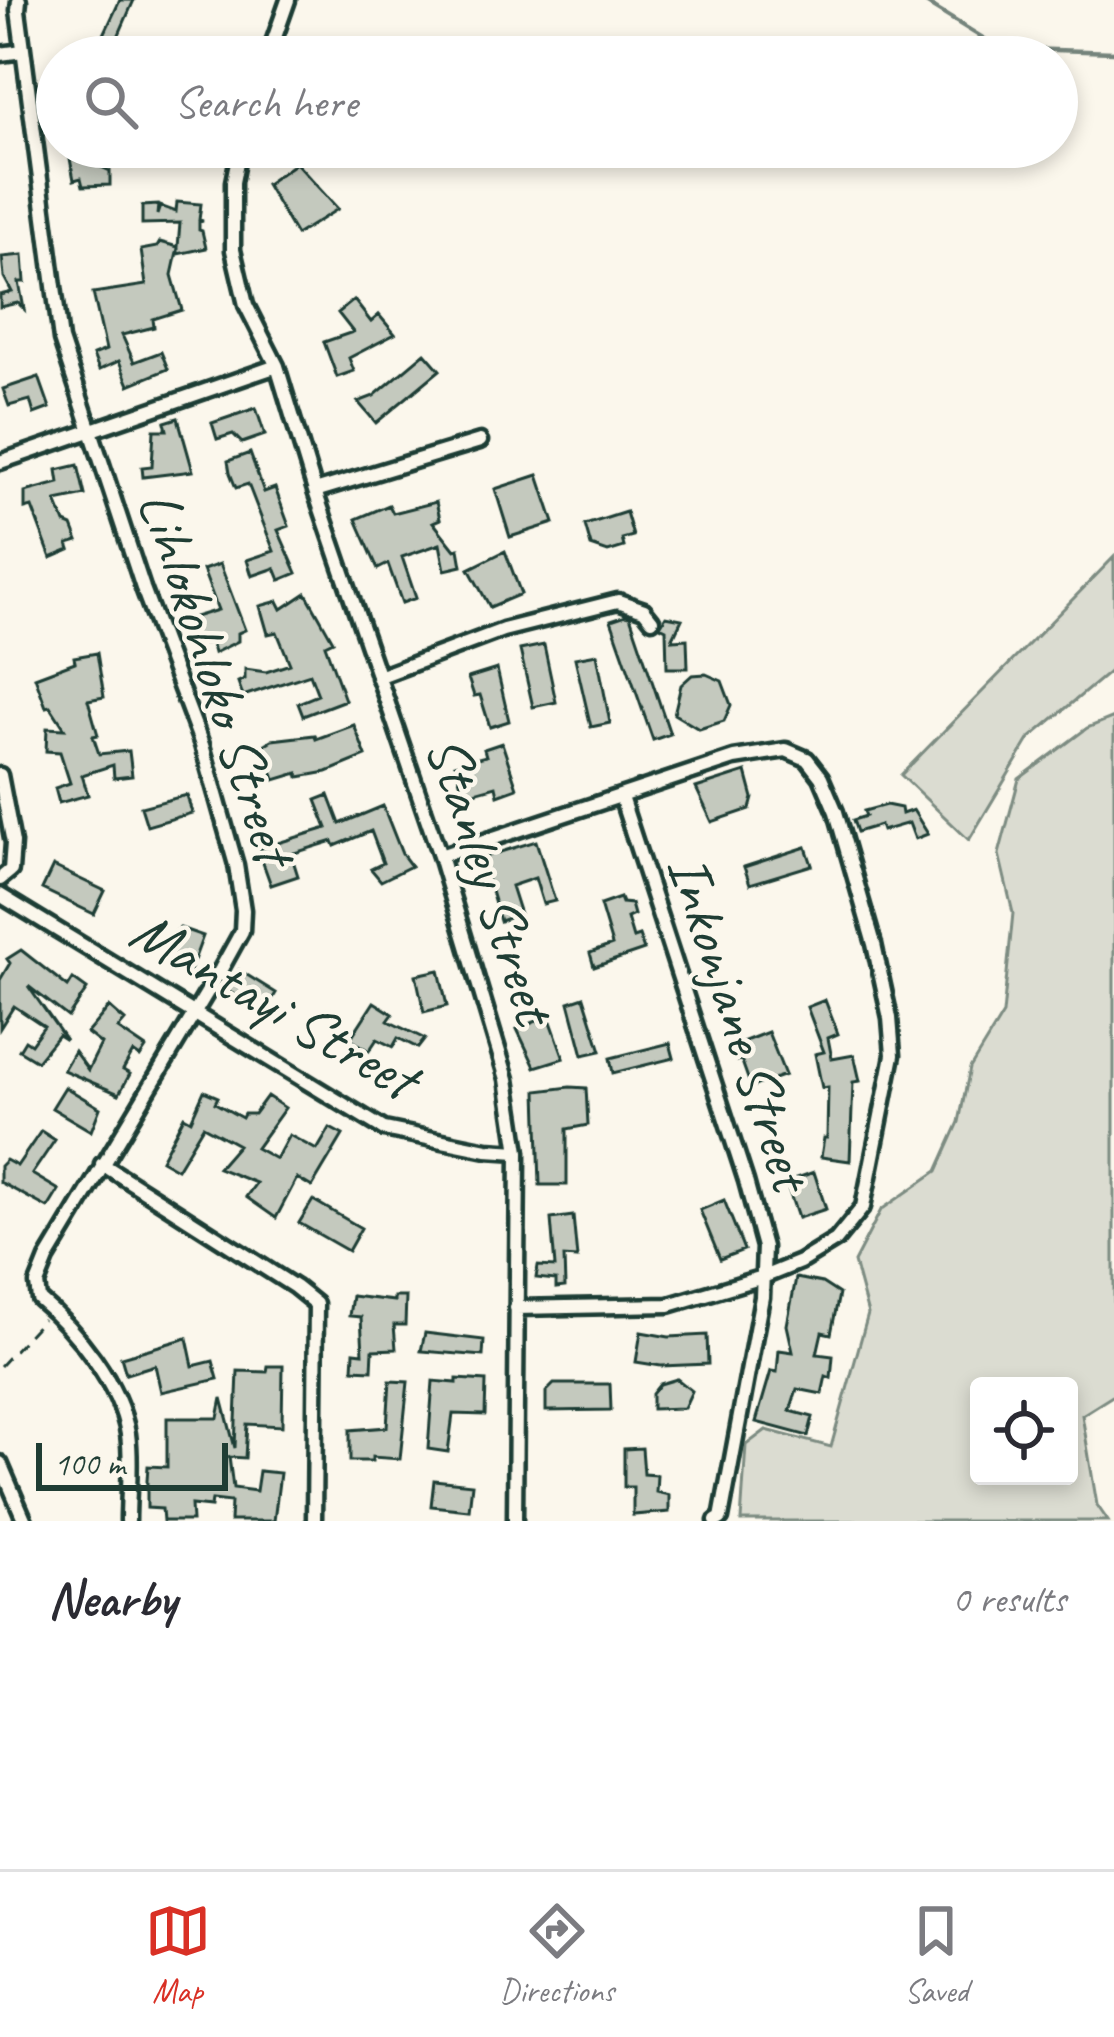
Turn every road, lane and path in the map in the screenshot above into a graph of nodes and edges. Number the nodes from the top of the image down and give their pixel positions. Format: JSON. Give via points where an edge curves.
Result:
{"nodes":[{"id":1,"x":20,"y":0,"type":"edge"},
{"id":2,"x":288,"y":0,"type":"edge"},
{"id":3,"x":275,"y":36,"type":"edge"},
{"id":4,"x":23,"y":51,"type":"junction"},
{"id":5,"x":0,"y":54,"type":"edge"},
{"id":6,"x":36,"y":150,"type":"edge"},
{"id":7,"x":38,"y":168,"type":"edge"},
{"id":8,"x":236,"y":168,"type":"edge"},
{"id":9,"x":277,"y":366,"type":"junction"},
{"id":10,"x":91,"y":431,"type":"junction"},
{"id":11,"x":480,"y":441,"type":"dead end"},
{"id":12,"x":0,"y":462,"type":"edge"},
{"id":13,"x":315,"y":491,"type":"junction"},
{"id":14,"x":652,"y":620,"type":"dead end"},
{"id":15,"x":378,"y":676,"type":"junction"},
{"id":16,"x":0,"y":775,"type":"edge"},
{"id":17,"x":621,"y":797,"type":"junction"},
{"id":18,"x":440,"y":856,"type":"junction"},
{"id":19,"x":0,"y":879,"type":"edge"},
{"id":20,"x":0,"y":895,"type":"edge"},
{"id":21,"x":196,"y":1013,"type":"junction"},
{"id":22,"x":518,"y":1152,"type":"junction"},
{"id":23,"x":102,"y":1164,"type":"junction"},
{"id":24,"x":763,"y":1276,"type":"junction"},
{"id":25,"x":516,"y":1308,"type":"junction"},
{"id":26,"x":55,"y":1313,"type":"junction"},
{"id":27,"x":0,"y":1366,"type":"edge"},
{"id":28,"x":0,"y":1463,"type":"edge"},
{"id":29,"x":25,"y":1521,"type":"edge"},
{"id":30,"x":128,"y":1521,"type":"edge"},
{"id":31,"x":314,"y":1521,"type":"edge"},
{"id":32,"x":515,"y":1521,"type":"edge"},
{"id":33,"x":716,"y":1521,"type":"edge"}],
"edges":[{"from":1,"to":4,"type":"street","name":"Lihlokohloko Street"},
{"from":2,"to":3,"type":"street"},
{"from":4,"to":5,"type":"street"},
{"from":4,"to":6,"type":"street","name":"Lihlokohloko Street"},
{"from":7,"to":10,"type":"street","name":"Lihlokohloko Street","via":[[61,340]]},
{"from":8,"to":9,"type":"street","name":"Stanley Street","via":[[233,250],[246,305]]},
{"from":9,"to":10,"type":"street"},
{"from":9,"to":13,"type":"street","name":"Stanley Street"},
{"from":10,"to":12,"type":"street"},
{"from":10,"to":21,"type":"street","name":"Lihlokohloko Street","via":[[202,745],[236,866],[242,932]]},
{"from":11,"to":13,"type":"street"},
{"from":13,"to":15,"type":"street","name":"Stanley Street"},
{"from":14,"to":15,"type":"street","via":[[631,602],[618,602],[503,630]]},
{"from":15,"to":18,"type":"street","name":"Stanley Street"},
{"from":16,"to":19,"type":"street","via":[[13,843],[10,870]]},
{"from":17,"to":18,"type":"street"},
{"from":17,"to":24,"type":"street","name":"Inkonjane Street","via":[[746,1180],[764,1247]]},
{"from":17,"to":24,"type":"street","via":[[734,758],[786,750],[807,759],[836,812],[890,1018],[889,1078],[862,1208],[836,1240]]},
{"from":18,"to":22,"type":"street","name":"Stanley Street","via":[[507,1079]]},
{"from":20,"to":21,"type":"street","name":"Mantayi Street"},
{"from":21,"to":22,"type":"street","name":"Mantayi Street","via":[[384,1129]]},
{"from":21,"to":23,"type":"street","name":"Lihlokohloko Street"},
{"from":22,"to":25,"type":"street","name":"Stanley Street"},
{"from":23,"to":26,"type":"street","name":"Lihlokohloko Street","via":[[37,1285]]},
{"from":23,"to":31,"type":"street","via":[[316,1304]]},
{"from":24,"to":25,"type":"street","via":[[669,1305]]},
{"from":24,"to":33,"type":"street","name":"Inkonjane Street"},
{"from":25,"to":32,"type":"street","name":"Stanley Street"},
{"from":26,"to":27,"type":"path"},
{"from":26,"to":30,"type":"street","via":[[118,1402],[128,1434]]},
{"from":28,"to":29,"type":"street"}]}
